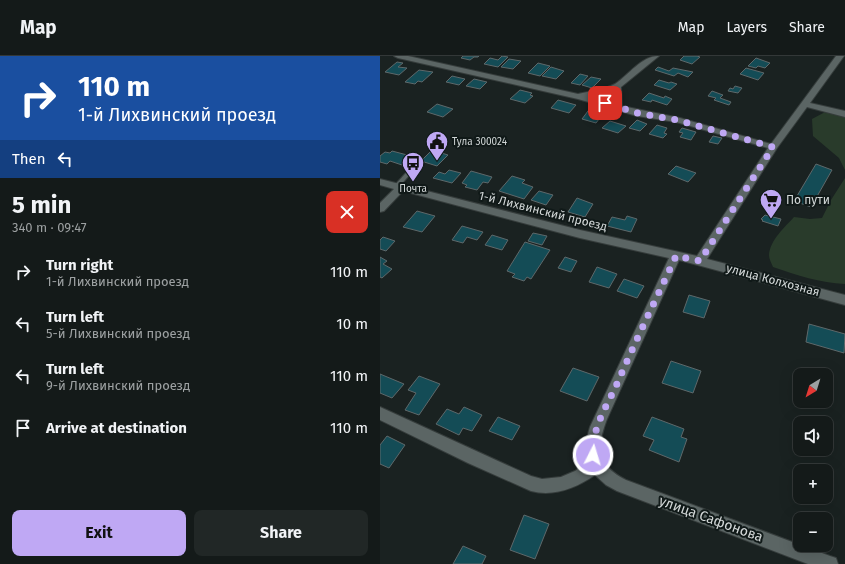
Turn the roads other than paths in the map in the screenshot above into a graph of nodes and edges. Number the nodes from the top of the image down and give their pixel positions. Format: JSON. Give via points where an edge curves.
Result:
{"nodes":[{"id":1,"x":398,"y":56,"type":"edge"},
{"id":2,"x":654,"y":56,"type":"edge"},
{"id":3,"x":840,"y":56,"type":"edge"},
{"id":4,"x":617,"y":86,"type":"junction"},
{"id":5,"x":580,"y":97,"type":"junction"},
{"id":6,"x":804,"y":104,"type":"junction"},
{"id":7,"x":618,"y":107,"type":"junction"},
{"id":8,"x":845,"y":114,"type":"edge"},
{"id":9,"x":773,"y":147,"type":"junction"},
{"id":10,"x":417,"y":164,"type":"dead end"},
{"id":11,"x":380,"y":182,"type":"edge"},
{"id":12,"x":398,"y":187,"type":"junction"},
{"id":13,"x":380,"y":209,"type":"edge"},
{"id":14,"x":676,"y":256,"type":"junction"},
{"id":15,"x":700,"y":261,"type":"junction"},
{"id":16,"x":845,"y":300,"type":"edge"},
{"id":17,"x":380,"y":413,"type":"edge"},
{"id":18,"x":597,"y":465,"type":"junction"},
{"id":19,"x":830,"y":564,"type":"edge"}],
"edges":[{"from":1,"to":5,"type":"street"},
{"from":2,"to":4,"type":"street"},
{"from":3,"to":6,"type":"street"},
{"from":4,"to":5,"type":"street"},
{"from":4,"to":7,"type":"street"},
{"from":5,"to":7,"type":"street"},
{"from":6,"to":8,"type":"street"},
{"from":6,"to":9,"type":"street"},
{"from":7,"to":9,"type":"street","via":[[677,120]]},
{"from":9,"to":15,"type":"street"},
{"from":10,"to":12,"type":"lane"},
{"from":11,"to":12,"type":"street","name":"1-й Лихвинский проезд"},
{"from":12,"to":13,"type":"street"},
{"from":12,"to":14,"type":"street","name":"1-й Лихвинский проезд"},
{"from":14,"to":15,"type":"street","name":"1-й Лихвинский проезд"},
{"from":14,"to":18,"type":"street","via":[[598,424],[593,449]]},
{"from":15,"to":16,"type":"street","name":"улица Колхозная"},
{"from":17,"to":18,"type":"street","via":[[474,459],[541,486],[576,479]]},
{"from":18,"to":19,"type":"street","name":"улица Сафонова","via":[[605,476],[622,486]]}]}
